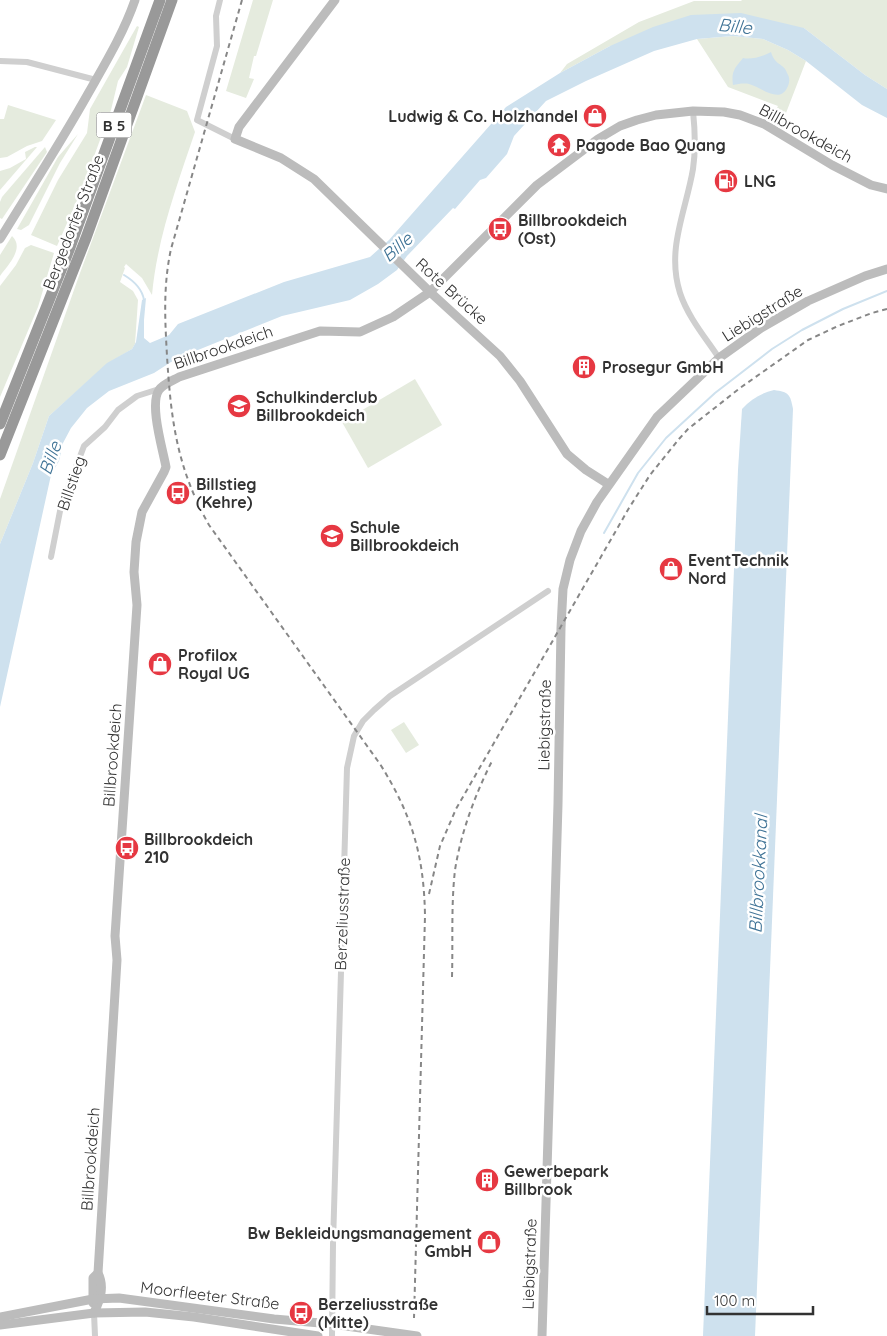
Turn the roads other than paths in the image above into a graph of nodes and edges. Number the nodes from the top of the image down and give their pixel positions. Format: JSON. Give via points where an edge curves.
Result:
{"nodes":[{"id":1,"x":135,"y":0,"type":"edge"},
{"id":2,"x":160,"y":0,"type":"edge"},
{"id":3,"x":172,"y":0,"type":"edge"},
{"id":4,"x":220,"y":0,"type":"edge"},
{"id":5,"x":335,"y":0,"type":"edge"},
{"id":6,"x":0,"y":62,"type":"edge"},
{"id":7,"x":96,"y":80,"type":"junction"},
{"id":8,"x":693,"y":111,"type":"junction"},
{"id":9,"x":235,"y":139,"type":"junction"},
{"id":10,"x":887,"y":190,"type":"edge"},
{"id":11,"x":0,"y":239,"type":"edge"},
{"id":12,"x":887,"y":269,"type":"edge"},
{"id":13,"x":430,"y":292,"type":"junction"},
{"id":14,"x":719,"y":358,"type":"junction"},
{"id":15,"x":160,"y":389,"type":"junction"},
{"id":16,"x":0,"y":424,"type":"edge"},
{"id":17,"x":0,"y":455,"type":"edge"},
{"id":18,"x":608,"y":484,"type":"junction"},
{"id":19,"x":51,"y":557,"type":"dead end"},
{"id":20,"x":548,"y":591,"type":"dead end"},
{"id":21,"x":97,"y":1299,"type":"junction"},
{"id":22,"x":94,"y":1313,"type":"junction"},
{"id":23,"x":0,"y":1317,"type":"edge"},
{"id":24,"x":332,"y":1324,"type":"junction"},
{"id":25,"x":0,"y":1325,"type":"edge"},
{"id":26,"x":95,"y":1336,"type":"edge"},
{"id":27,"x":318,"y":1336,"type":"edge"},
{"id":28,"x":332,"y":1336,"type":"edge"},
{"id":29,"x":417,"y":1336,"type":"edge"},
{"id":30,"x":542,"y":1336,"type":"edge"}],
"edges":[{"from":1,"to":7,"type":"street"},
{"from":2,"to":16,"type":"highway","name":"Bergedorfer Straße","number":"B 5","via":[[69,250]]},
{"from":3,"to":17,"type":"highway","name":"Bergedorfer Straße","number":"B 5","via":[[86,238]]},
{"from":4,"to":9,"type":"street","name":"Rote Brücke","via":[[216,16],[217,46],[197,120]]},
{"from":5,"to":9,"type":"street","via":[[239,127]]},
{"from":6,"to":7,"type":"street","via":[[27,62]]},
{"from":7,"to":11,"type":"street"},
{"from":8,"to":10,"type":"street","name":"Billbrookdeich","via":[[732,114],[764,124],[871,186]]},
{"from":8,"to":13,"type":"street","name":"Billbrookdeich","via":[[637,120],[598,139],[537,185]]},
{"from":8,"to":14,"type":"street","via":[[695,156],[674,260],[680,292],[688,311]]},
{"from":9,"to":13,"type":"street","name":"Rote Brücke","via":[[281,158],[314,179]]},
{"from":12,"to":14,"type":"street","name":"Liebigstraße","via":[[808,301],[761,328]]},
{"from":13,"to":15,"type":"street","name":"Billbrookdeich","via":[[393,317],[360,332],[320,331],[179,377]]},
{"from":13,"to":18,"type":"street","name":"Rote Brücke","via":[[500,356],[567,454]]},
{"from":14,"to":18,"type":"street","name":"Liebigstraße","via":[[657,417]]},
{"from":15,"to":19,"type":"street","name":"Billstieg","via":[[137,396],[118,410],[84,446],[62,506]]},
{"from":15,"to":21,"type":"street","name":"Billbrookdeich","via":[[156,409],[166,467],[142,512],[136,542],[134,580],[137,605],[115,936],[117,960],[98,1274],[93,1278]]},
{"from":18,"to":30,"type":"street","name":"Liebigstraße","via":[[576,543],[562,597]]},
{"from":20,"to":24,"type":"street","name":"Berzeliusstraße","via":[[390,696],[363,721],[354,736],[346,768]]},
{"from":21,"to":22,"type":"street","name":"Billbrookdeich"},
{"from":21,"to":23,"type":"street","name":"Moorfleeter Straße"},
{"from":21,"to":24,"type":"street","name":"Moorfleeter Straße","via":[[119,1298]]},
{"from":22,"to":25,"type":"street","name":"Moorfleeter Straße"},
{"from":22,"to":26,"type":"street","name":"Billbrookdeich"},
{"from":22,"to":27,"type":"street","name":"Moorfleeter Straße","via":[[164,1313]]},
{"from":24,"to":28,"type":"street","name":"Berzeliusstraße"},
{"from":24,"to":29,"type":"street","name":"Moorfleeter Straße"}]}
